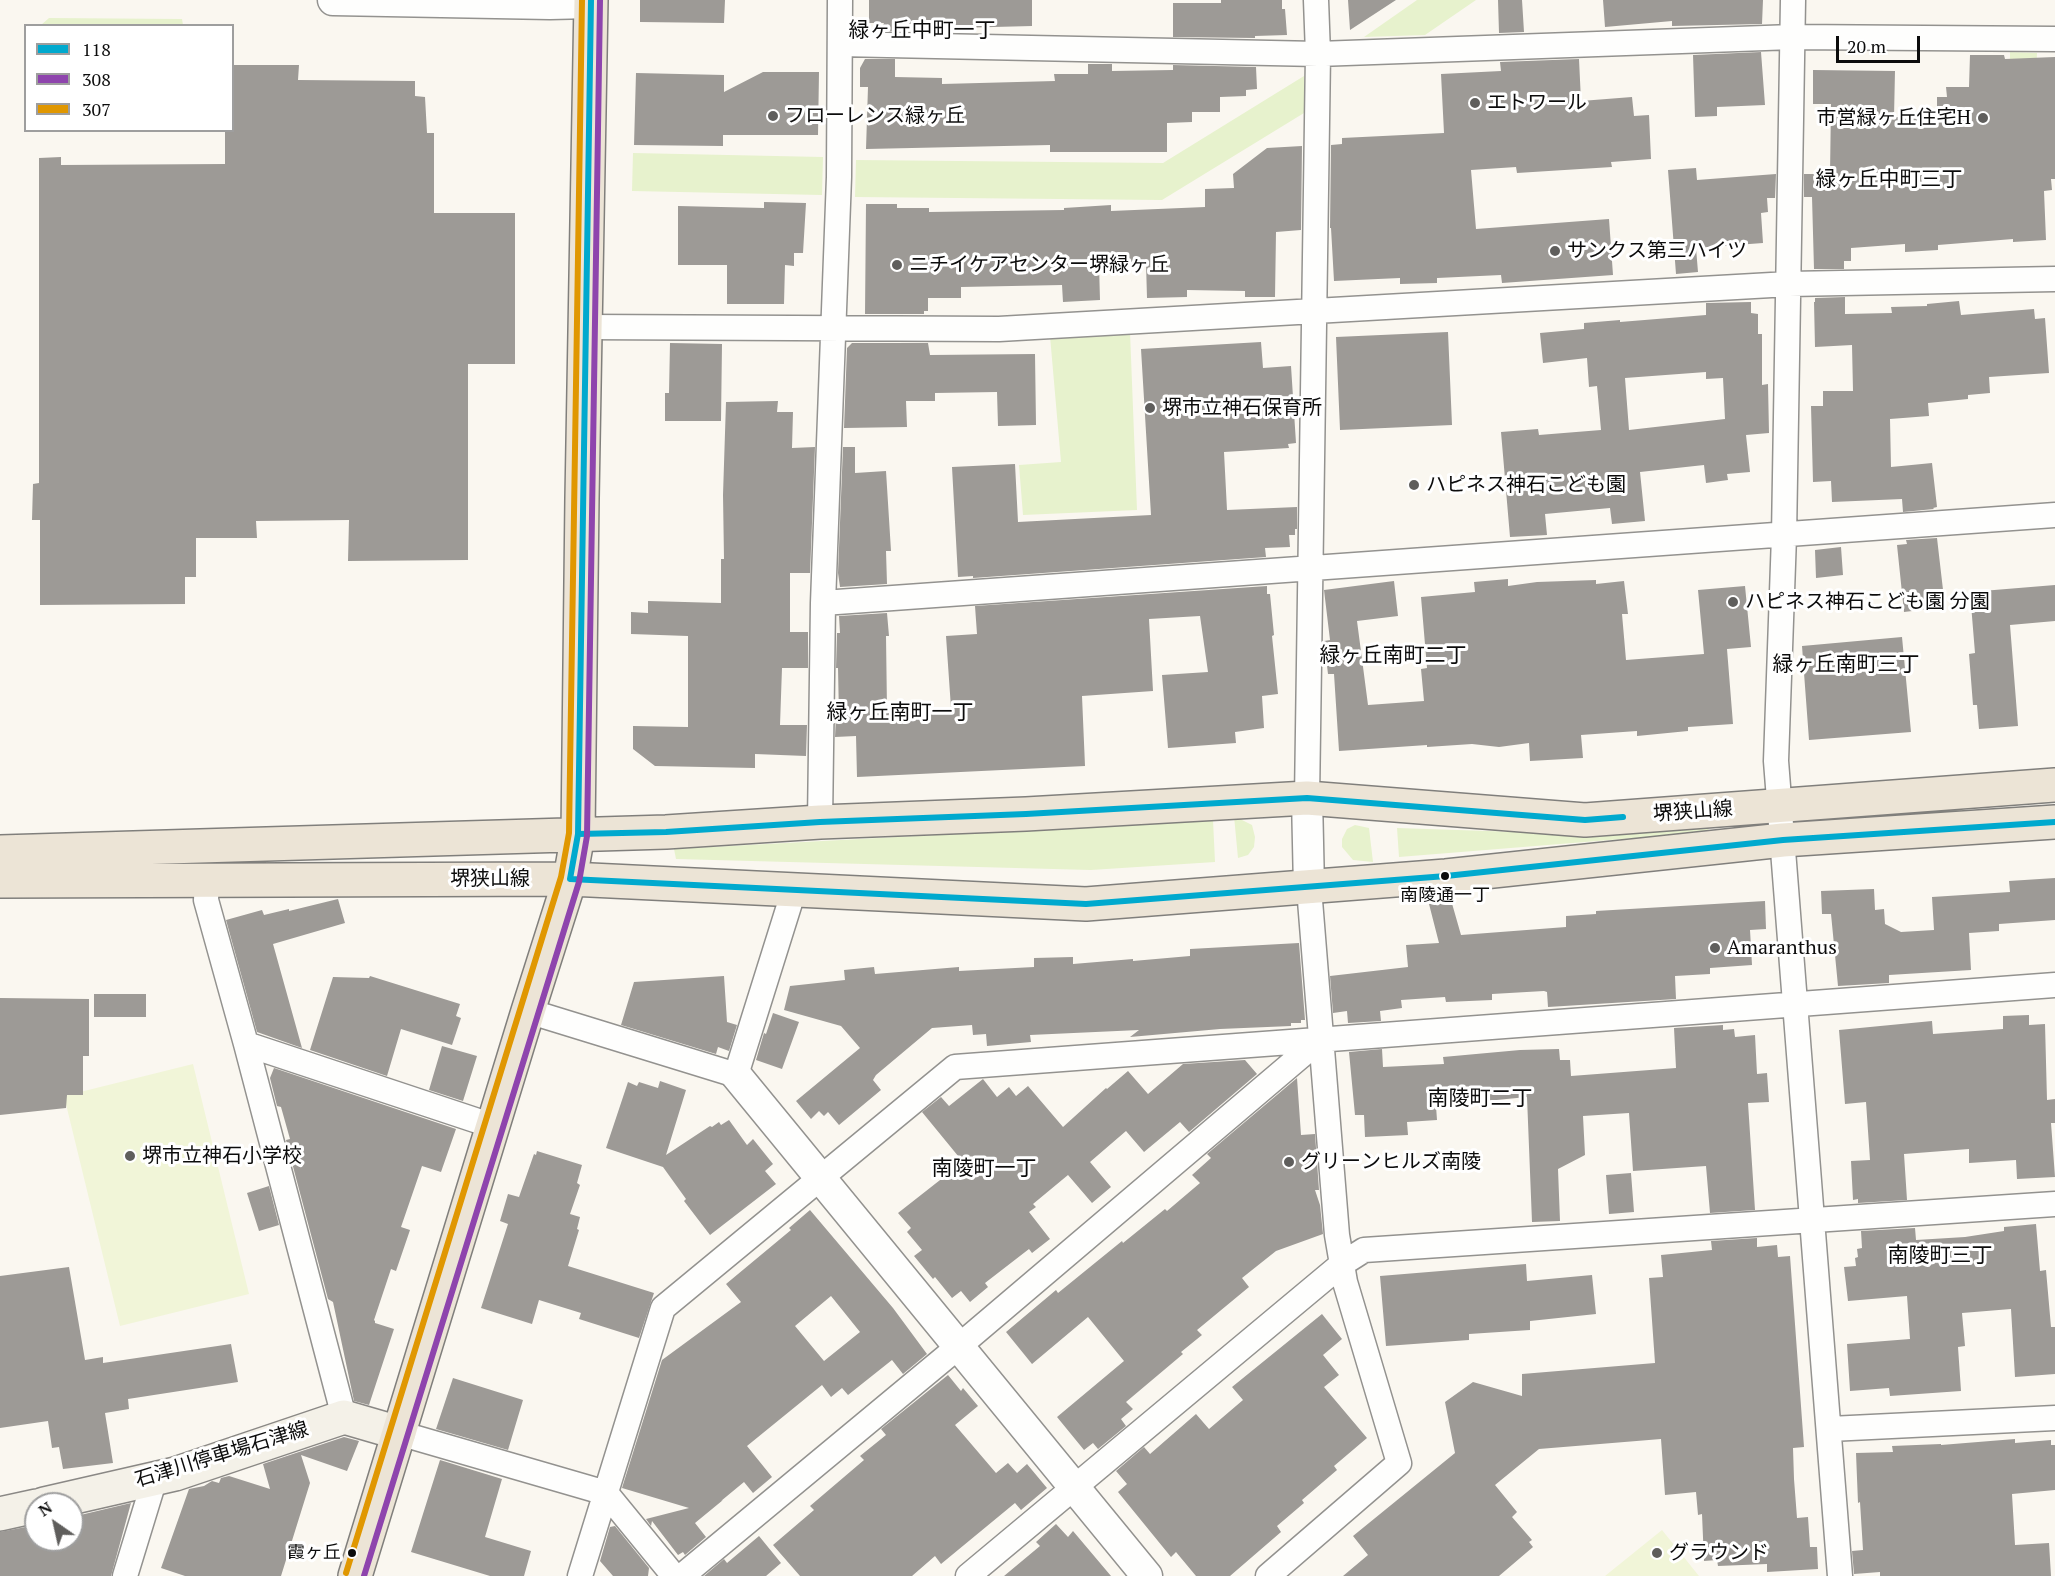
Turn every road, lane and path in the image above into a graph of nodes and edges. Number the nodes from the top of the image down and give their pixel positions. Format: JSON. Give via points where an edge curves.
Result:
{"nodes":[{"id":1,"x":333,"y":0,"type":"edge"},
{"id":2,"x":840,"y":0,"type":"edge"},
{"id":3,"x":1316,"y":0,"type":"edge"},
{"id":4,"x":1793,"y":0,"type":"edge"},
{"id":5,"x":591,"y":1,"type":"edge"},
{"id":6,"x":1793,"y":37,"type":"junction"},
{"id":7,"x":2055,"y":39,"type":"edge"},
{"id":8,"x":840,"y":44,"type":"junction"},
{"id":9,"x":1318,"y":54,"type":"junction"},
{"id":10,"x":2055,"y":279,"type":"edge"},
{"id":11,"x":1789,"y":284,"type":"junction"},
{"id":12,"x":1313,"y":311,"type":"junction"},
{"id":13,"x":585,"y":327,"type":"junction"},
{"id":14,"x":834,"y":327,"type":"junction"},
{"id":15,"x":2055,"y":515,"type":"edge"},
{"id":16,"x":1784,"y":536,"type":"junction"},
{"id":17,"x":1310,"y":568,"type":"junction"},
{"id":18,"x":823,"y":603,"type":"junction"},
{"id":19,"x":2055,"y":785,"type":"edge"},
{"id":20,"x":1307,"y":798,"type":"junction"},
{"id":21,"x":1779,"y":805,"type":"junction"},
{"id":22,"x":819,"y":822,"type":"junction"},
{"id":23,"x":2055,"y":822,"type":"edge"},
{"id":24,"x":578,"y":834,"type":"junction"},
{"id":25,"x":1782,"y":840,"type":"junction"},
{"id":26,"x":0,"y":852,"type":"edge"},
{"id":27,"x":207,"y":879,"type":"junction"},
{"id":28,"x":570,"y":879,"type":"junction"},
{"id":29,"x":0,"y":881,"type":"edge"},
{"id":30,"x":1309,"y":888,"type":"junction"},
{"id":31,"x":794,"y":890,"type":"junction"},
{"id":32,"x":2055,"y":985,"type":"edge"},
{"id":33,"x":1795,"y":1003,"type":"junction"},
{"id":34,"x":528,"y":1011,"type":"junction"},
{"id":35,"x":1322,"y":1038,"type":"junction"},
{"id":36,"x":246,"y":1044,"type":"junction"},
{"id":37,"x":736,"y":1075,"type":"junction"},
{"id":38,"x":493,"y":1126,"type":"junction"},
{"id":39,"x":820,"y":1178,"type":"junction"},
{"id":40,"x":2055,"y":1204,"type":"edge"},
{"id":41,"x":1812,"y":1221,"type":"junction"},
{"id":42,"x":1342,"y":1264,"type":"junction"},
{"id":43,"x":958,"y":1347,"type":"junction"},
{"id":44,"x":344,"y":1417,"type":"junction"},
{"id":45,"x":2055,"y":1418,"type":"edge"},
{"id":46,"x":1830,"y":1429,"type":"junction"},
{"id":47,"x":399,"y":1433,"type":"junction"},
{"id":48,"x":155,"y":1478,"type":"junction"},
{"id":49,"x":1074,"y":1488,"type":"junction"},
{"id":50,"x":606,"y":1493,"type":"junction"},
{"id":51,"x":84,"y":1495,"type":"edge"},
{"id":52,"x":24,"y":1509,"type":"edge"},
{"id":53,"x":0,"y":1514,"type":"edge"},
{"id":54,"x":125,"y":1576,"type":"edge"},
{"id":55,"x":355,"y":1576,"type":"edge"},
{"id":56,"x":580,"y":1576,"type":"edge"},
{"id":57,"x":674,"y":1576,"type":"edge"},
{"id":58,"x":682,"y":1576,"type":"edge"},
{"id":59,"x":968,"y":1576,"type":"edge"},
{"id":60,"x":1147,"y":1576,"type":"edge"},
{"id":61,"x":1268,"y":1576,"type":"edge"},
{"id":62,"x":1840,"y":1576,"type":"edge"}],
"edges":[{"from":1,"to":5,"type":"street","via":[[550,4]]},
{"from":2,"to":8,"type":"street"},
{"from":3,"to":9,"type":"street"},
{"from":4,"to":6,"type":"street"},
{"from":5,"to":13,"type":"main road"},
{"from":6,"to":7,"type":"street"},
{"from":6,"to":9,"type":"street"},
{"from":6,"to":11,"type":"street"},
{"from":8,"to":9,"type":"street"},
{"from":8,"to":14,"type":"street"},
{"from":9,"to":12,"type":"street"},
{"from":10,"to":11,"type":"street"},
{"from":11,"to":12,"type":"street"},
{"from":11,"to":16,"type":"street"},
{"from":12,"to":14,"type":"street","via":[[999,329]]},
{"from":12,"to":17,"type":"street"},
{"from":13,"to":14,"type":"street"},
{"from":13,"to":24,"type":"main road"},
{"from":14,"to":18,"type":"street"},
{"from":15,"to":16,"type":"street"},
{"from":16,"to":17,"type":"street"},
{"from":16,"to":21,"type":"street","via":[[1776,760]]},
{"from":17,"to":18,"type":"street"},
{"from":17,"to":20,"type":"street"},
{"from":18,"to":22,"type":"street"},
{"from":19,"to":21,"type":"main road","name":"堺狭山線"},
{"from":20,"to":21,"type":"main road","name":"堺狭山線","via":[[1584,820]]},
{"from":20,"to":22,"type":"main road","name":"堺狭山線"},
{"from":20,"to":30,"type":"street"},
{"from":21,"to":25,"type":"street"},
{"from":22,"to":24,"type":"main road","name":"堺狭山線"},
{"from":23,"to":25,"type":"main road","name":"堺狭山線"},
{"from":24,"to":26,"type":"main road","name":"堺狭山線"},
{"from":24,"to":28,"type":"main road"},
{"from":25,"to":30,"type":"main road","name":"堺狭山線"},
{"from":25,"to":33,"type":"street"},
{"from":27,"to":28,"type":"main road","name":"堺狭山線"},
{"from":27,"to":29,"type":"main road","name":"堺狭山線"},
{"from":27,"to":36,"type":"street","via":[[206,900]]},
{"from":28,"to":31,"type":"main road","name":"堺狭山線"},
{"from":28,"to":34,"type":"main road"},
{"from":30,"to":31,"type":"main road","name":"堺狭山線","via":[[1086,904]]},
{"from":30,"to":35,"type":"street"},
{"from":31,"to":37,"type":"street"},
{"from":32,"to":33,"type":"street"},
{"from":33,"to":35,"type":"street"},
{"from":33,"to":41,"type":"street"},
{"from":34,"to":37,"type":"street"},
{"from":34,"to":38,"type":"main road"},
{"from":35,"to":39,"type":"street","via":[[955,1066]]},
{"from":35,"to":42,"type":"street","via":[[1336,1235]]},
{"from":35,"to":43,"type":"street"},
{"from":36,"to":38,"type":"street"},
{"from":36,"to":44,"type":"street"},
{"from":37,"to":39,"type":"street"},
{"from":38,"to":47,"type":"main road"},
{"from":39,"to":43,"type":"street"},
{"from":39,"to":50,"type":"street","via":[[663,1308]]},
{"from":40,"to":41,"type":"street"},
{"from":41,"to":42,"type":"street","via":[[1364,1250]]},
{"from":41,"to":46,"type":"street"},
{"from":42,"to":49,"type":"street"},
{"from":42,"to":61,"type":"street","via":[[1399,1463]]},
{"from":43,"to":49,"type":"street"},
{"from":43,"to":58,"type":"street"},
{"from":44,"to":47,"type":"main road"},
{"from":44,"to":48,"type":"main road","name":"石津川停車場石津線"},
{"from":45,"to":46,"type":"street"},
{"from":46,"to":62,"type":"street"},
{"from":47,"to":50,"type":"street"},
{"from":47,"to":55,"type":"main road"},
{"from":48,"to":51,"type":"main road","name":"石津川停車場石津線"},
{"from":48,"to":54,"type":"street"},
{"from":49,"to":59,"type":"street"},
{"from":49,"to":60,"type":"street"},
{"from":50,"to":56,"type":"street"},
{"from":50,"to":57,"type":"street"},
{"from":52,"to":53,"type":"main road"}]}
